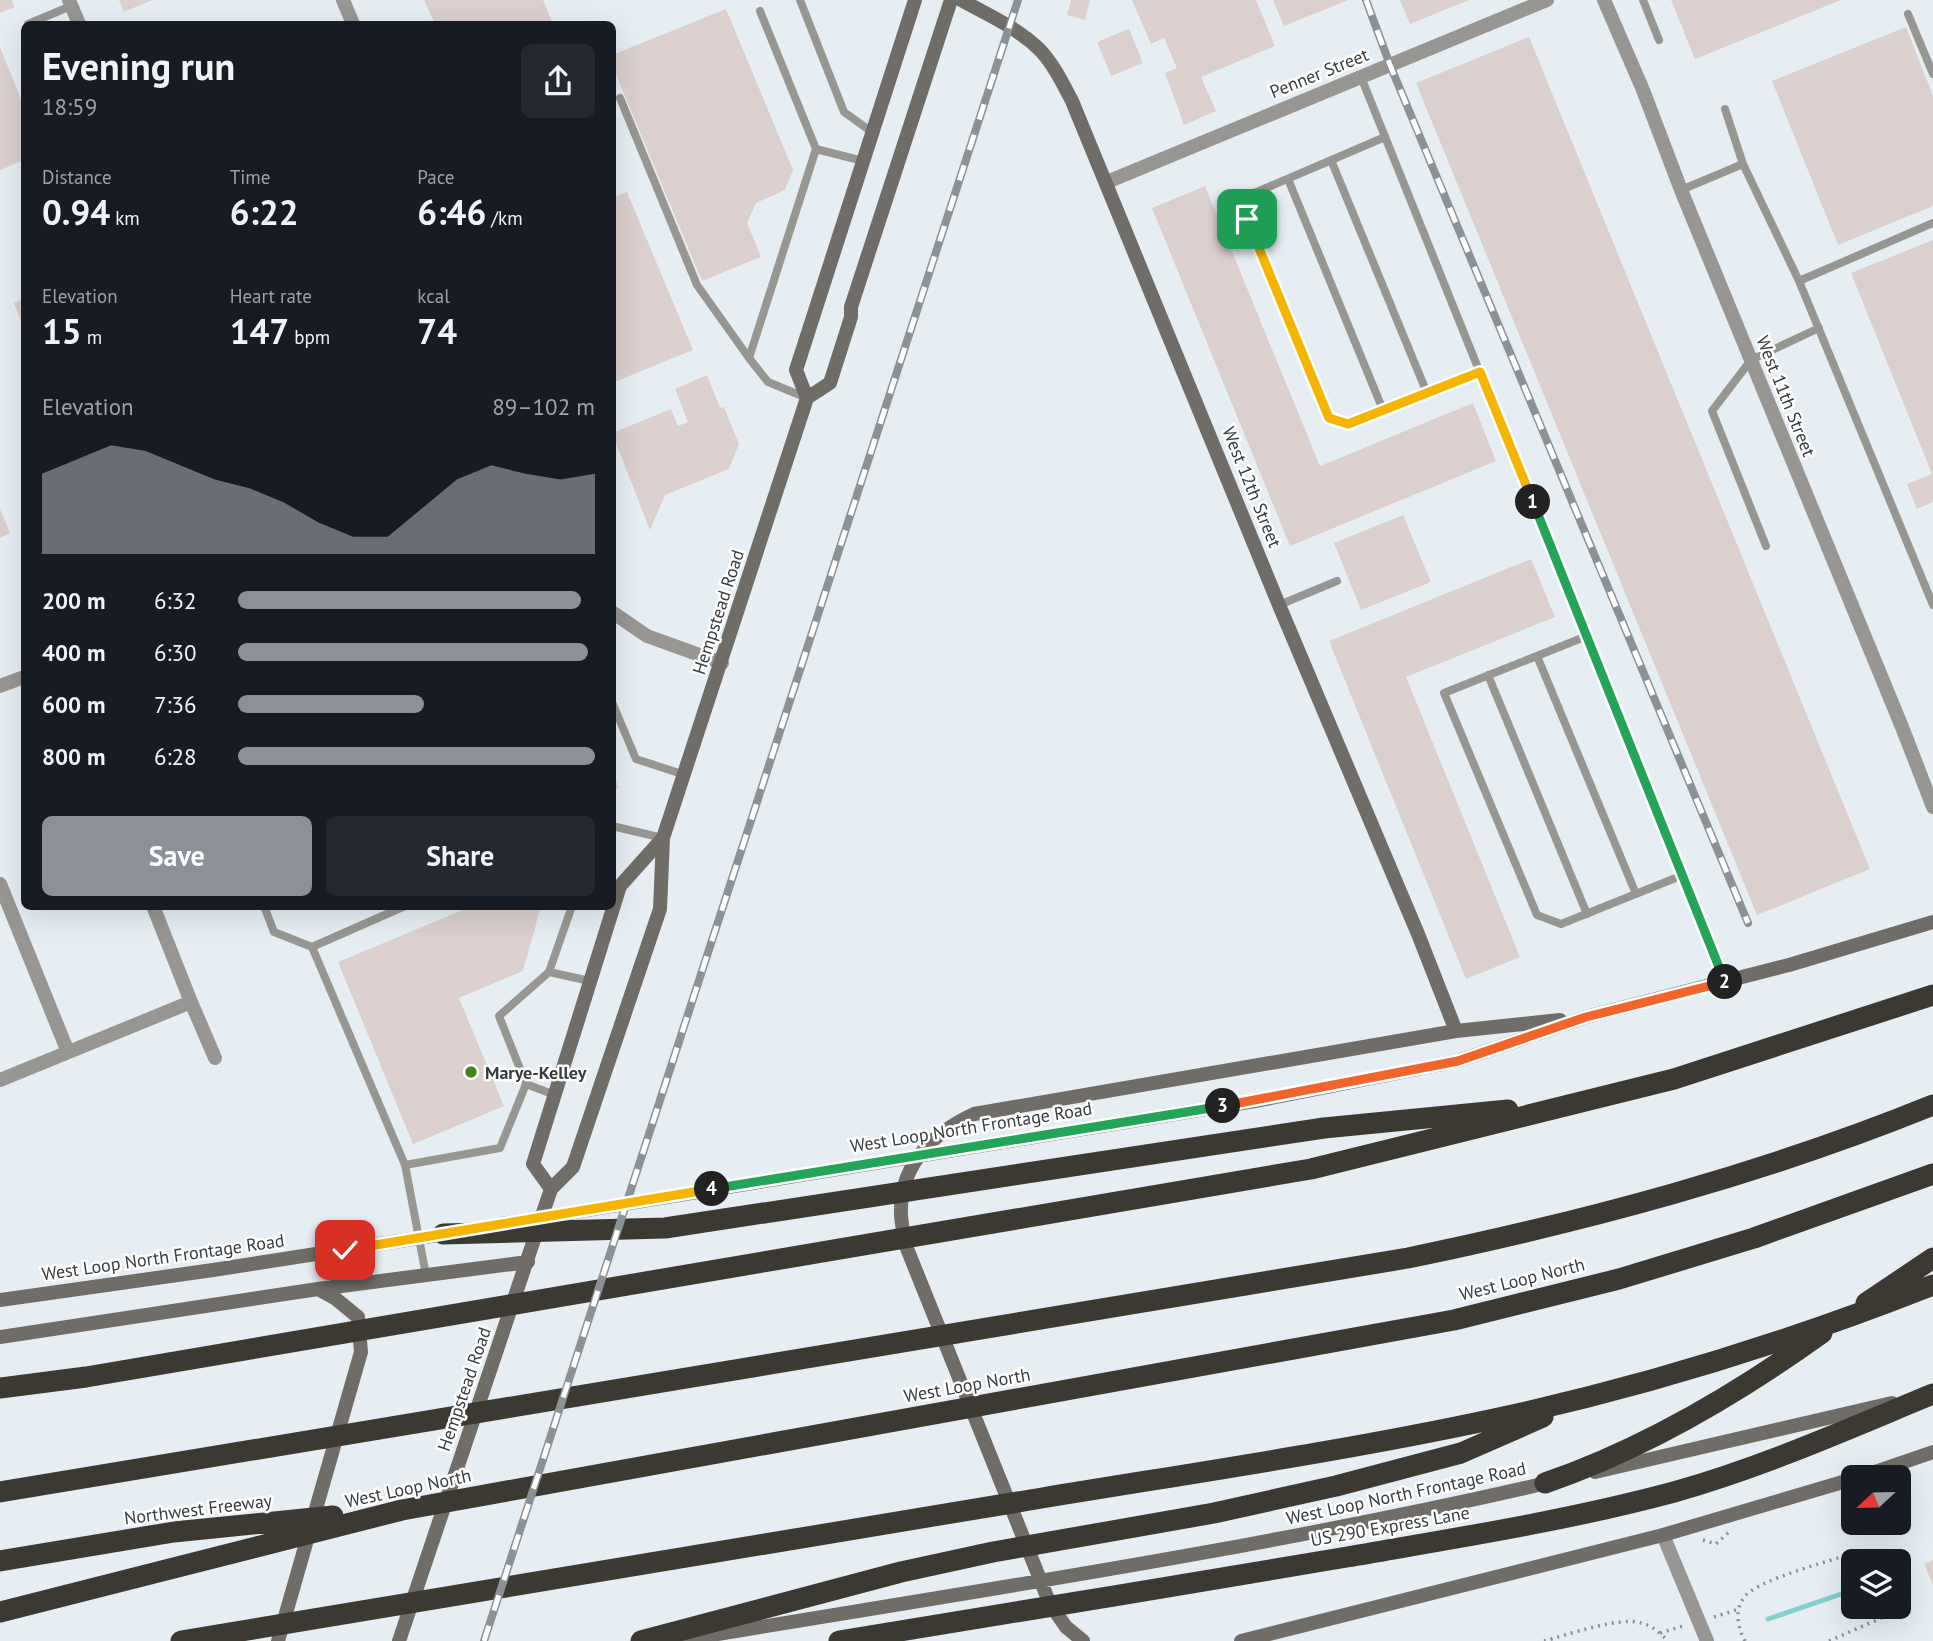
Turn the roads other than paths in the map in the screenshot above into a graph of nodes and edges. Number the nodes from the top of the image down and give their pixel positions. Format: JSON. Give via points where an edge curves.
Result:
{"nodes":[{"id":1,"x":342,"y":0,"type":"edge"},
{"id":2,"x":800,"y":0,"type":"edge"},
{"id":3,"x":915,"y":0,"type":"edge"},
{"id":4,"x":951,"y":0,"type":"edge"},
{"id":5,"x":961,"y":0,"type":"edge"},
{"id":6,"x":1547,"y":0,"type":"edge"},
{"id":7,"x":1604,"y":0,"type":"edge"},
{"id":8,"x":1643,"y":0,"type":"edge"},
{"id":9,"x":70,"y":3,"type":"edge"},
{"id":10,"x":760,"y":11,"type":"dead end"},
{"id":11,"x":1909,"y":14,"type":"dead end"},
{"id":12,"x":34,"y":21,"type":"edge"},
{"id":13,"x":78,"y":21,"type":"edge"},
{"id":14,"x":352,"y":21,"type":"edge"},
{"id":15,"x":1658,"y":40,"type":"dead end"},
{"id":16,"x":1933,"y":74,"type":"edge"},
{"id":17,"x":1361,"y":77,"type":"junction"},
{"id":18,"x":620,"y":98,"type":"dead end"},
{"id":19,"x":1725,"y":109,"type":"dead end"},
{"id":20,"x":872,"y":132,"type":"junction"},
{"id":21,"x":1385,"y":137,"type":"junction"},
{"id":22,"x":816,"y":149,"type":"junction"},
{"id":23,"x":1331,"y":160,"type":"junction"},
{"id":24,"x":863,"y":161,"type":"junction"},
{"id":25,"x":1743,"y":164,"type":"junction"},
{"id":26,"x":1287,"y":179,"type":"junction"},
{"id":27,"x":1107,"y":182,"type":"junction"},
{"id":28,"x":1681,"y":190,"type":"junction"},
{"id":29,"x":1933,"y":223,"type":"edge"},
{"id":30,"x":1799,"y":281,"type":"junction"},
{"id":31,"x":1819,"y":328,"type":"junction"},
{"id":32,"x":749,"y":358,"type":"junction"},
{"id":33,"x":1751,"y":360,"type":"junction"},
{"id":34,"x":1480,"y":372,"type":"junction"},
{"id":35,"x":1427,"y":393,"type":"junction"},
{"id":36,"x":807,"y":398,"type":"junction"},
{"id":37,"x":1383,"y":410,"type":"junction"},
{"id":38,"x":1766,"y":546,"type":"dead end"},
{"id":39,"x":1337,"y":581,"type":"dead end"},
{"id":40,"x":1279,"y":605,"type":"junction"},
{"id":41,"x":1933,"y":605,"type":"edge"},
{"id":42,"x":616,"y":615,"type":"edge"},
{"id":43,"x":1587,"y":636,"type":"junction"},
{"id":44,"x":1536,"y":656,"type":"junction"},
{"id":45,"x":722,"y":663,"type":"junction"},
{"id":46,"x":1488,"y":675,"type":"junction"},
{"id":47,"x":21,"y":678,"type":"edge"},
{"id":48,"x":0,"y":686,"type":"edge"},
{"id":49,"x":616,"y":712,"type":"edge"},
{"id":50,"x":685,"y":775,"type":"junction"},
{"id":51,"x":1933,"y":807,"type":"edge"},
{"id":52,"x":616,"y":827,"type":"edge"},
{"id":53,"x":663,"y":838,"type":"junction"},
{"id":54,"x":1684,"y":875,"type":"junction"},
{"id":55,"x":0,"y":884,"type":"edge"},
{"id":56,"x":1636,"y":894,"type":"junction"},
{"id":57,"x":616,"y":899,"type":"edge"},
{"id":58,"x":155,"y":910,"type":"edge"},
{"id":59,"x":266,"y":910,"type":"edge"},
{"id":60,"x":396,"y":910,"type":"edge"},
{"id":61,"x":571,"y":910,"type":"edge"},
{"id":62,"x":612,"y":910,"type":"edge"},
{"id":63,"x":1587,"y":914,"type":"junction"},
{"id":64,"x":1933,"y":922,"type":"edge"},
{"id":65,"x":312,"y":947,"type":"junction"},
{"id":66,"x":549,"y":972,"type":"junction"},
{"id":67,"x":590,"y":981,"type":"junction"},
{"id":68,"x":1725,"y":982,"type":"junction"},
{"id":69,"x":1933,"y":995,"type":"edge"},
{"id":70,"x":191,"y":1002,"type":"junction"},
{"id":71,"x":1586,"y":1017,"type":"junction"},
{"id":72,"x":1456,"y":1031,"type":"junction"},
{"id":73,"x":68,"y":1052,"type":"junction"},
{"id":74,"x":215,"y":1058,"type":"dead end"},
{"id":75,"x":0,"y":1080,"type":"edge"},
{"id":76,"x":526,"y":1084,"type":"junction"},
{"id":77,"x":555,"y":1095,"type":"junction"},
{"id":78,"x":1587,"y":1102,"type":"junction"},
{"id":79,"x":1933,"y":1105,"type":"edge"},
{"id":80,"x":405,"y":1164,"type":"junction"},
{"id":81,"x":1933,"y":1174,"type":"edge"},
{"id":82,"x":551,"y":1189,"type":"junction"},
{"id":83,"x":443,"y":1234,"type":"junction"},
{"id":84,"x":1933,"y":1258,"type":"edge"},
{"id":85,"x":528,"y":1262,"type":"junction"},
{"id":86,"x":426,"y":1275,"type":"junction"},
{"id":87,"x":1933,"y":1285,"type":"edge"},
{"id":88,"x":318,"y":1289,"type":"junction"},
{"id":89,"x":0,"y":1300,"type":"edge"},
{"id":90,"x":0,"y":1337,"type":"edge"},
{"id":91,"x":0,"y":1388,"type":"edge"},
{"id":92,"x":1596,"y":1394,"type":"junction"},
{"id":93,"x":1933,"y":1394,"type":"edge"},
{"id":94,"x":1933,"y":1452,"type":"edge"},
{"id":95,"x":1895,"y":1465,"type":"edge"},
{"id":96,"x":1545,"y":1483,"type":"junction"},
{"id":97,"x":1841,"y":1483,"type":"edge"},
{"id":98,"x":0,"y":1492,"type":"edge"},
{"id":99,"x":402,"y":1510,"type":"junction"},
{"id":100,"x":1662,"y":1535,"type":"junction"},
{"id":101,"x":0,"y":1561,"type":"edge"},
{"id":102,"x":0,"y":1612,"type":"edge"},
{"id":103,"x":181,"y":1641,"type":"edge"},
{"id":104,"x":278,"y":1641,"type":"edge"},
{"id":105,"x":399,"y":1641,"type":"edge"},
{"id":106,"x":641,"y":1641,"type":"edge"},
{"id":107,"x":675,"y":1641,"type":"edge"},
{"id":108,"x":839,"y":1641,"type":"edge"},
{"id":109,"x":1083,"y":1641,"type":"edge"},
{"id":110,"x":1241,"y":1641,"type":"edge"},
{"id":111,"x":1707,"y":1641,"type":"edge"}],
"edges":[{"from":1,"to":14,"type":"street"},
{"from":2,"to":20,"type":"lane","via":[[844,113]]},
{"from":3,"to":20,"type":"main road"},
{"from":4,"to":36,"type":"main road","via":[[830,383]]},
{"from":5,"to":27,"type":"main road","name":"West 12th Street","via":[[1025,37],[1055,69]]},
{"from":6,"to":17,"type":"street","name":"Penner Street"},
{"from":7,"to":28,"type":"street","name":"West 11th Street"},
{"from":8,"to":15,"type":"lane"},
{"from":9,"to":12,"type":"lane"},
{"from":9,"to":13,"type":"street"},
{"from":10,"to":22,"type":"lane"},
{"from":11,"to":16,"type":"lane"},
{"from":17,"to":21,"type":"lane"},
{"from":17,"to":27,"type":"street","name":"Penner Street"},
{"from":18,"to":32,"type":"lane","via":[[697,285]]},
{"from":19,"to":25,"type":"lane"},
{"from":20,"to":24,"type":"main road"},
{"from":21,"to":23,"type":"lane"},
{"from":21,"to":34,"type":"lane"},
{"from":22,"to":24,"type":"lane"},
{"from":22,"to":32,"type":"lane"},
{"from":23,"to":26,"type":"lane"},
{"from":23,"to":35,"type":"lane"},
{"from":24,"to":36,"type":"main road","via":[[796,370]]},
{"from":25,"to":28,"type":"lane"},
{"from":25,"to":30,"type":"lane"},
{"from":26,"to":37,"type":"lane"},
{"from":26,"to":37,"type":"lane","via":[[1252,194],[1247,219],[1329,418],[1348,424]]},
{"from":27,"to":40,"type":"main road","name":"West 12th Street"},
{"from":28,"to":33,"type":"street","name":"West 11th Street"},
{"from":29,"to":30,"type":"lane"},
{"from":30,"to":31,"type":"lane"},
{"from":31,"to":33,"type":"lane"},
{"from":31,"to":41,"type":"lane"},
{"from":32,"to":36,"type":"lane","via":[[768,382]]},
{"from":33,"to":38,"type":"lane","via":[[1712,411]]},
{"from":33,"to":51,"type":"street","name":"West 11th Street"},
{"from":34,"to":35,"type":"lane"},
{"from":34,"to":43,"type":"lane"},
{"from":35,"to":37,"type":"lane"},
{"from":36,"to":45,"type":"main road","name":"Hempstead Road"},
{"from":39,"to":40,"type":"lane"},
{"from":40,"to":72,"type":"main road","name":"West 12th Street"},
{"from":42,"to":45,"type":"street","via":[[647,636]]},
{"from":43,"to":44,"type":"lane"},
{"from":43,"to":54,"type":"lane"},
{"from":44,"to":46,"type":"lane"},
{"from":44,"to":56,"type":"lane"},
{"from":45,"to":50,"type":"main road","name":"Hempstead Road"},
{"from":46,"to":63,"type":"lane"},
{"from":46,"to":63,"type":"lane","via":[[1444,693],[1537,915],[1561,924]]},
{"from":47,"to":48,"type":"street"},
{"from":49,"to":50,"type":"lane","via":[[636,759]]},
{"from":50,"to":53,"type":"main road","name":"Hempstead Road"},
{"from":52,"to":53,"type":"lane"},
{"from":53,"to":57,"type":"main road","name":"Hempstead Road","via":[[620,886]]},
{"from":53,"to":82,"type":"main road","name":"Hempstead Road","via":[[660,909],[573,1167]]},
{"from":54,"to":56,"type":"lane"},
{"from":54,"to":68,"type":"lane"},
{"from":55,"to":73,"type":"street"},
{"from":56,"to":63,"type":"lane"},
{"from":58,"to":70,"type":"street"},
{"from":59,"to":65,"type":"lane","via":[[274,932]]},
{"from":60,"to":65,"type":"lane"},
{"from":61,"to":66,"type":"lane"},
{"from":62,"to":67,"type":"main road","name":"Hempstead Road"},
{"from":64,"to":68,"type":"main road","name":"West Loop North Frontage Road"},
{"from":65,"to":80,"type":"lane"},
{"from":66,"to":67,"type":"lane"},
{"from":66,"to":76,"type":"lane","via":[[499,1016]]},
{"from":67,"to":77,"type":"main road","name":"Hempstead Road"},
{"from":68,"to":71,"type":"main road","name":"West Loop North Frontage Road"},
{"from":69,"to":78,"type":"highway","via":[[1674,1079]]},
{"from":70,"to":73,"type":"street"},
{"from":70,"to":74,"type":"street"},
{"from":71,"to":72,"type":"main road"},
{"from":71,"to":83,"type":"main road","name":"West Loop North Frontage Road","via":[[1458,1061],[1261,1100]]},
{"from":72,"to":109,"type":"main road","via":[[974,1114],[951,1125],[920,1153],[909,1171],[901,1208],[906,1246],[1050,1604]]},
{"from":73,"to":75,"type":"street"},
{"from":76,"to":77,"type":"lane"},
{"from":76,"to":80,"type":"lane","via":[[500,1148]]},
{"from":77,"to":82,"type":"main road","name":"Hempstead Road","via":[[533,1164]]},
{"from":78,"to":83,"type":"highway","via":[[1324,1128],[664,1228]]},
{"from":78,"to":91,"type":"highway","via":[[1311,1169]]},
{"from":79,"to":98,"type":"highway","via":[[1764,1167],[1613,1212],[1408,1258]]},
{"from":80,"to":86,"type":"lane"},
{"from":81,"to":99,"type":"highway","name":"West Loop North","via":[[1754,1238],[1619,1279],[1454,1320]]},
{"from":82,"to":85,"type":"main road","name":"Hempstead Road"},
{"from":83,"to":89,"type":"main road","name":"West Loop North Frontage Road"},
{"from":84,"to":96,"type":"highway","via":[[1715,1402],[1607,1460]]},
{"from":85,"to":86,"type":"main road"},
{"from":85,"to":105,"type":"main road","name":"Hempstead Road"},
{"from":86,"to":88,"type":"main road"},
{"from":87,"to":92,"type":"highway","via":[[1822,1327]]},
{"from":88,"to":90,"type":"main road"},
{"from":88,"to":104,"type":"main road","via":[[358,1317],[361,1352]]},
{"from":92,"to":103,"type":"highway","via":[[1394,1439]]},
{"from":92,"to":106,"type":"highway","via":[[1461,1453],[1398,1470],[1276,1500],[914,1569]]},
{"from":93,"to":96,"type":"main road","name":"West Loop North Frontage Road"},
{"from":93,"to":108,"type":"highway","name":"US 290 Express Lane","via":[[1768,1460],[1602,1510]]},
{"from":94,"to":95,"type":"main road"},
{"from":96,"to":107,"type":"main road","name":"West Loop North Frontage Road","via":[[1363,1524]]},
{"from":97,"to":100,"type":"main road"},
{"from":99,"to":101,"type":"highway","name":"Northwest Freeway","via":[[174,1532]]},
{"from":99,"to":102,"type":"highway","name":"West Loop North"},
{"from":100,"to":110,"type":"main road"},
{"from":100,"to":111,"type":"street"}]}
